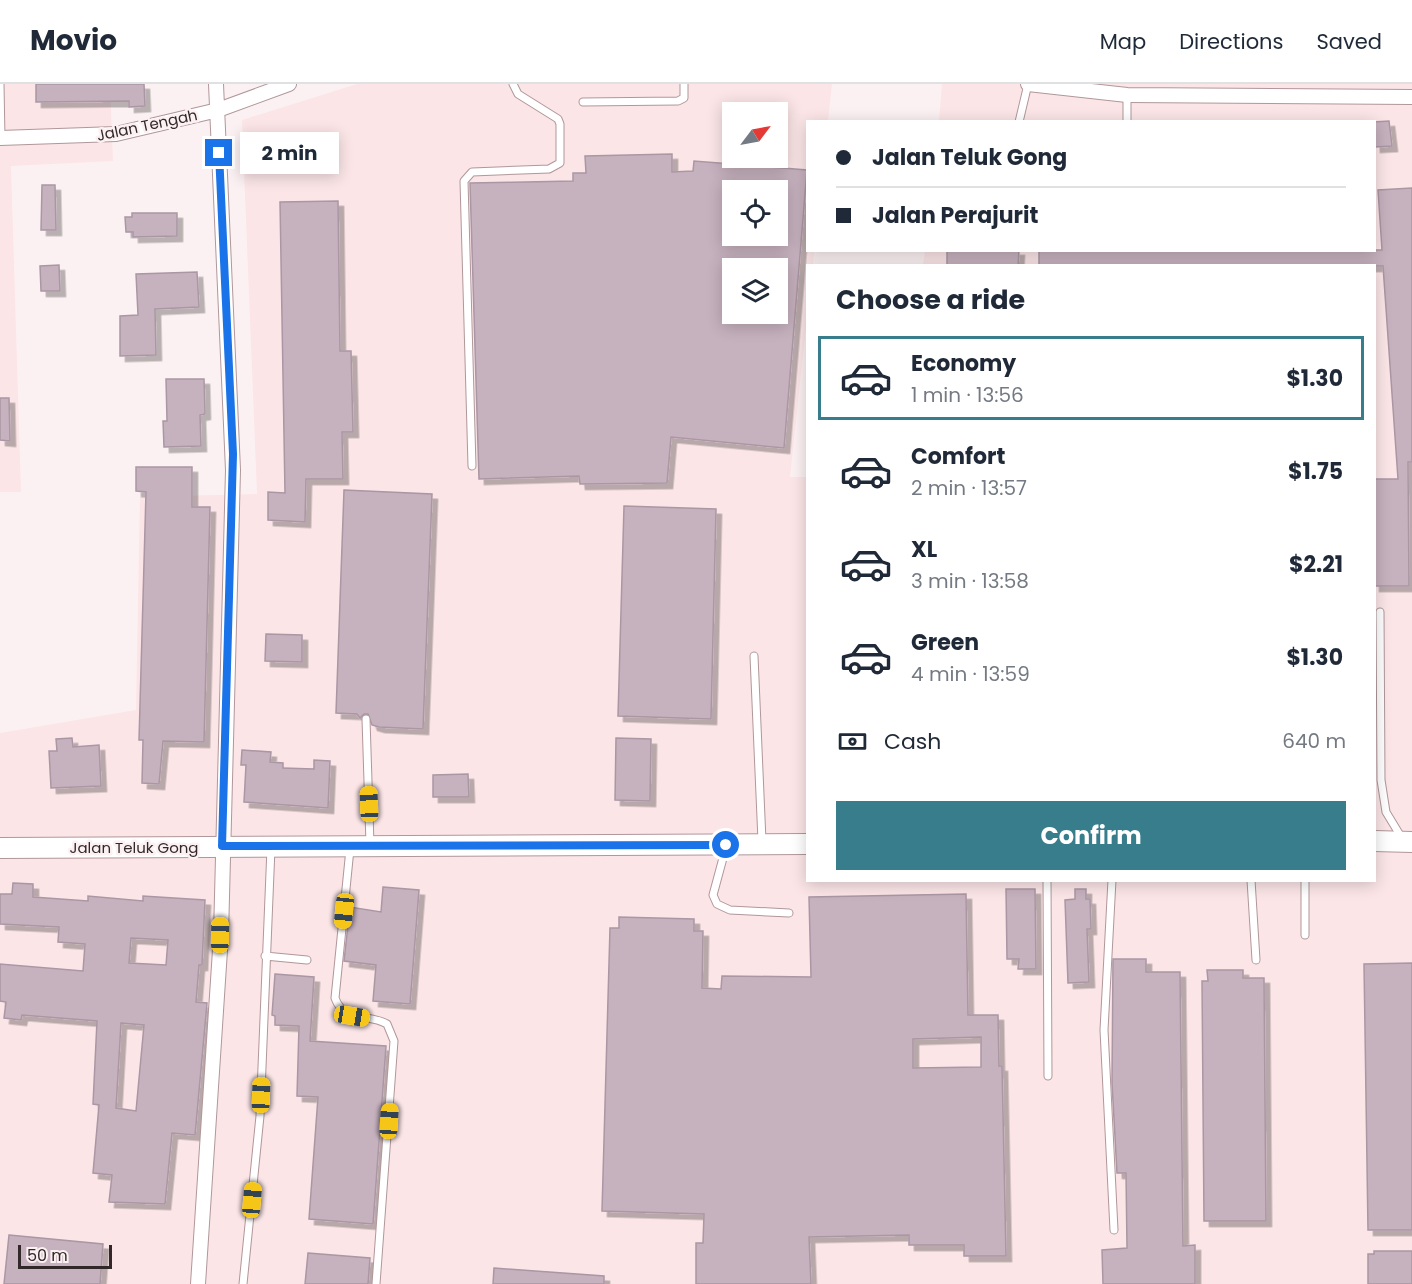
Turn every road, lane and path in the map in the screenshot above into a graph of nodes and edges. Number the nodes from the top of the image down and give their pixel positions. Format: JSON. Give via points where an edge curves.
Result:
{"nodes":[{"id":1,"x":0,"y":84,"type":"edge"},
{"id":2,"x":216,"y":84,"type":"edge"},
{"id":3,"x":289,"y":84,"type":"edge"},
{"id":4,"x":513,"y":84,"type":"edge"},
{"id":5,"x":684,"y":84,"type":"edge"},
{"id":6,"x":1028,"y":84,"type":"edge"},
{"id":7,"x":1363,"y":91,"type":"edge"},
{"id":8,"x":1127,"y":95,"type":"junction"},
{"id":9,"x":1412,"y":97,"type":"edge"},
{"id":10,"x":583,"y":102,"type":"dead end"},
{"id":11,"x":218,"y":110,"type":"junction"},
{"id":12,"x":1020,"y":120,"type":"edge"},
{"id":13,"x":1127,"y":120,"type":"edge"},
{"id":14,"x":0,"y":138,"type":"edge"},
{"id":15,"x":472,"y":466,"type":"dead end"},
{"id":16,"x":1380,"y":612,"type":"dead end"},
{"id":17,"x":754,"y":656,"type":"dead end"},
{"id":18,"x":366,"y":719,"type":"dead end"},
{"id":19,"x":1376,"y":841,"type":"edge"},
{"id":20,"x":1408,"y":842,"type":"edge"},
{"id":21,"x":762,"y":844,"type":"junction"},
{"id":22,"x":806,"y":844,"type":"edge"},
{"id":23,"x":726,"y":845,"type":"junction"},
{"id":24,"x":222,"y":846,"type":"junction"},
{"id":25,"x":350,"y":846,"type":"junction"},
{"id":26,"x":370,"y":846,"type":"junction"},
{"id":27,"x":0,"y":848,"type":"edge"},
{"id":28,"x":271,"y":848,"type":"junction"},
{"id":29,"x":1047,"y":882,"type":"edge"},
{"id":30,"x":1112,"y":882,"type":"edge"},
{"id":31,"x":1251,"y":882,"type":"edge"},
{"id":32,"x":1305,"y":882,"type":"edge"},
{"id":33,"x":789,"y":913,"type":"dead end"},
{"id":34,"x":1305,"y":935,"type":"dead end"},
{"id":35,"x":265,"y":956,"type":"junction"},
{"id":36,"x":307,"y":960,"type":"dead end"},
{"id":37,"x":1256,"y":960,"type":"dead end"},
{"id":38,"x":1048,"y":1076,"type":"dead end"},
{"id":39,"x":1114,"y":1230,"type":"dead end"},
{"id":40,"x":198,"y":1284,"type":"edge"},
{"id":41,"x":243,"y":1284,"type":"edge"},
{"id":42,"x":376,"y":1284,"type":"edge"}],
"edges":[{"from":1,"to":14,"type":"lane"},
{"from":2,"to":11,"type":"street"},
{"from":3,"to":11,"type":"street","name":"Jalan Tengah"},
{"from":4,"to":15,"type":"lane","via":[[518,94],[558,119],[560,163],[549,169],[472,172],[464,181]]},
{"from":5,"to":10,"type":"lane","via":[[684,98],[678,101]]},
{"from":6,"to":8,"type":"street"},
{"from":6,"to":12,"type":"lane"},
{"from":7,"to":8,"type":"street"},
{"from":7,"to":9,"type":"street"},
{"from":8,"to":13,"type":"lane"},
{"from":11,"to":14,"type":"street","name":"Jalan Tengah","via":[[116,134]]},
{"from":11,"to":24,"type":"street","via":[[233,459]]},
{"from":16,"to":20,"type":"lane","via":[[1381,780],[1386,812]]},
{"from":17,"to":21,"type":"lane"},
{"from":18,"to":26,"type":"lane"},
{"from":19,"to":20,"type":"street"},
{"from":21,"to":22,"type":"street","name":"Jalan Teluk Gong"},
{"from":21,"to":23,"type":"street","name":"Jalan Teluk Gong"},
{"from":23,"to":26,"type":"street","name":"Jalan Teluk Gong"},
{"from":23,"to":33,"type":"lane","via":[[713,895],[717,904],[730,910]]},
{"from":24,"to":27,"type":"street","name":"Jalan Teluk Gong"},
{"from":24,"to":28,"type":"street","name":"Jalan Teluk Gong"},
{"from":24,"to":40,"type":"street","via":[[220,947]]},
{"from":25,"to":26,"type":"street","name":"Jalan Teluk Gong"},
{"from":25,"to":28,"type":"street","name":"Jalan Teluk Gong"},
{"from":25,"to":42,"type":"lane","via":[[335,998],[340,1008],[352,1016],[387,1024],[394,1041]]},
{"from":28,"to":35,"type":"lane"},
{"from":29,"to":38,"type":"lane"},
{"from":30,"to":39,"type":"lane","via":[[1104,1029]]},
{"from":31,"to":37,"type":"lane"},
{"from":32,"to":34,"type":"lane"},
{"from":35,"to":36,"type":"lane"},
{"from":35,"to":41,"type":"lane","via":[[260,1116]]}]}
